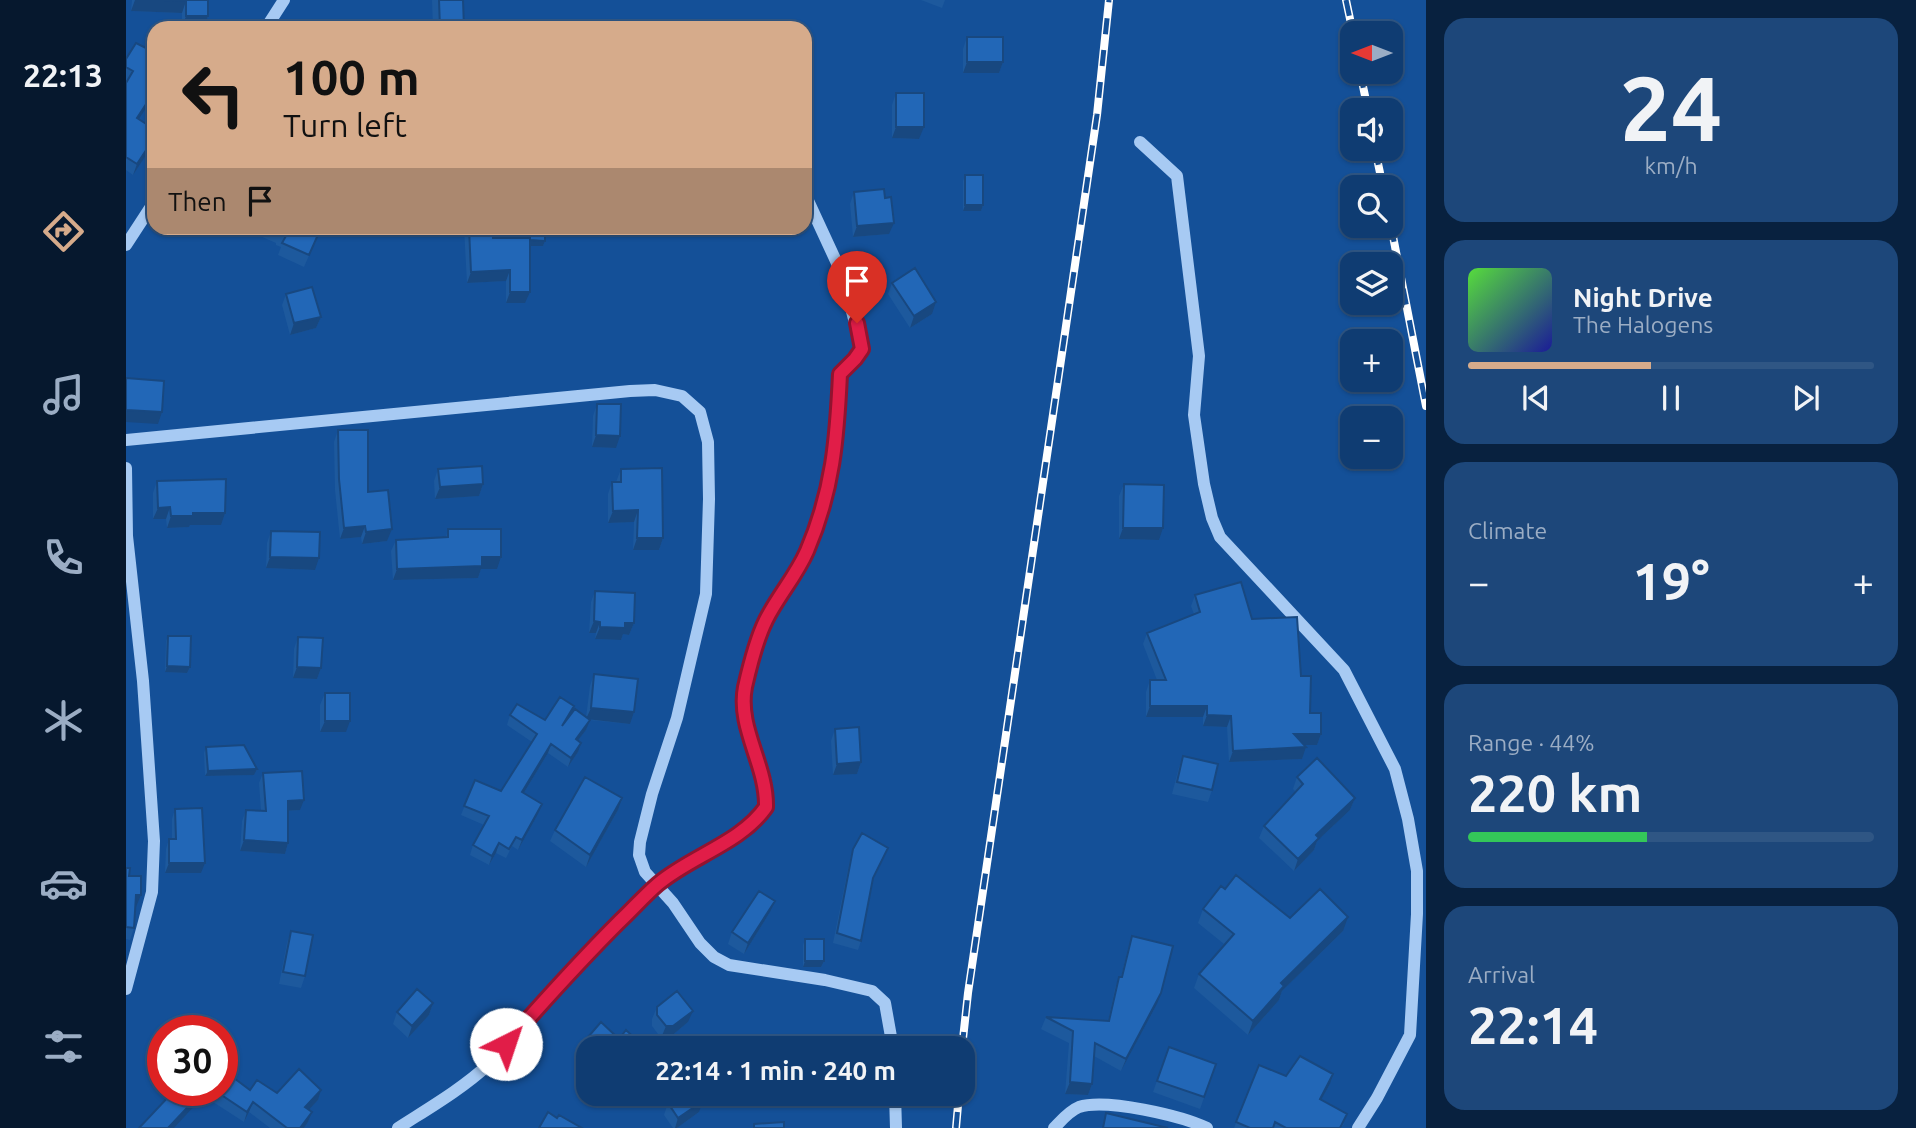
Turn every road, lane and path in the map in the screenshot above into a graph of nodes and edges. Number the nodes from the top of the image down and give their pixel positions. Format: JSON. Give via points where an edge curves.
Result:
{"nodes":[{"id":1,"x":284,"y":0,"type":"edge"},
{"id":2,"x":270,"y":21,"type":"edge"},
{"id":3,"x":1140,"y":142,"type":"dead end"},
{"id":4,"x":812,"y":209,"type":"edge"},
{"id":5,"x":147,"y":213,"type":"edge"},
{"id":6,"x":126,"y":245,"type":"edge"},
{"id":7,"x":126,"y":440,"type":"edge"},
{"id":8,"x":126,"y":468,"type":"edge"},
{"id":9,"x":657,"y":885,"type":"junction"},
{"id":10,"x":126,"y":989,"type":"edge"},
{"id":11,"x":891,"y":1036,"type":"edge"},
{"id":12,"x":895,"y":1106,"type":"edge"},
{"id":13,"x":398,"y":1128,"type":"edge"},
{"id":14,"x":896,"y":1128,"type":"edge"},
{"id":15,"x":1054,"y":1128,"type":"edge"},
{"id":16,"x":1207,"y":1128,"type":"edge"},
{"id":17,"x":1358,"y":1128,"type":"edge"}],
"edges":[{"from":1,"to":2,"type":"street"},
{"from":3,"to":17,"type":"street","via":[[1177,176],[1199,356],[1194,415],[1212,518],[1220,537],[1344,670],[1395,769],[1408,819],[1417,871],[1410,1035]]},
{"from":4,"to":9,"type":"street","via":[[842,274],[862,349],[840,374],[835,460],[818,521],[806,553],[766,621],[745,689],[743,711],[762,771],[766,807],[743,831]]},
{"from":5,"to":6,"type":"street"},
{"from":7,"to":9,"type":"street","via":[[617,392],[655,390],[682,396],[700,412],[708,442],[706,594],[677,718],[640,842],[645,872]]},
{"from":8,"to":10,"type":"street","via":[[127,536],[154,841],[152,892]]},
{"from":9,"to":11,"type":"street","via":[[714,957],[729,965],[872,991],[885,1003]]},
{"from":9,"to":13,"type":"street","via":[[566,975],[491,1062]]},
{"from":12,"to":14,"type":"street"},
{"from":15,"to":16,"type":"street","via":[[1080,1107],[1095,1105],[1174,1116]]}]}
